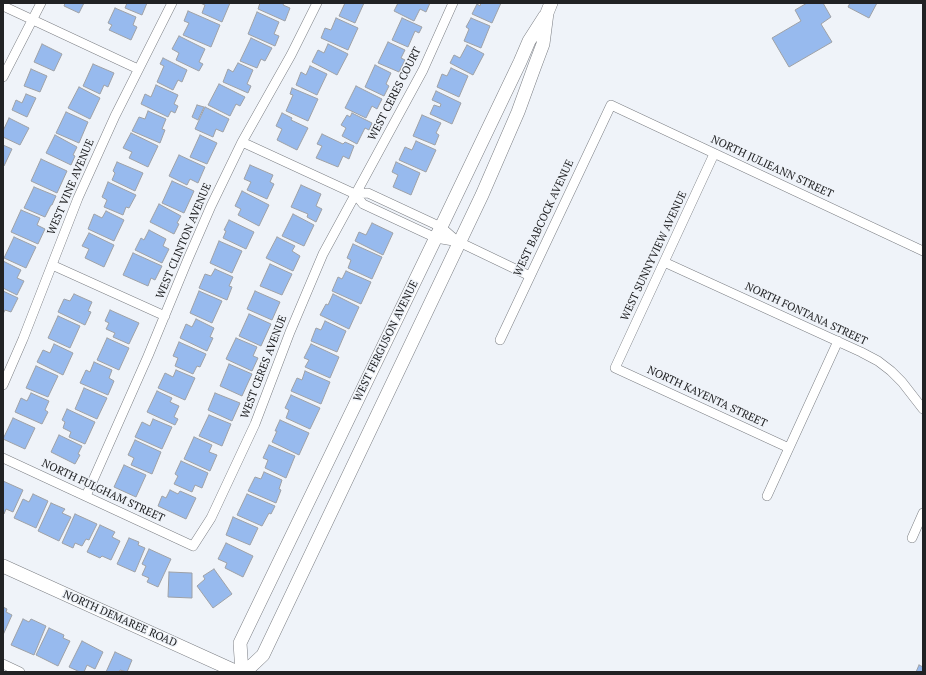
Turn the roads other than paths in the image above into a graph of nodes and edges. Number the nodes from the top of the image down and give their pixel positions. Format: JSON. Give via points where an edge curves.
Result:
{"nodes":[{"id":1,"x":41,"y":3,"type":"edge"},
{"id":2,"x":172,"y":3,"type":"edge"},
{"id":3,"x":317,"y":3,"type":"edge"},
{"id":4,"x":453,"y":3,"type":"edge"},
{"id":5,"x":3,"y":6,"type":"edge"},
{"id":6,"x":549,"y":8,"type":"edge"},
{"id":7,"x":32,"y":19,"type":"junction"},
{"id":8,"x":138,"y":69,"type":"junction"},
{"id":9,"x":3,"y":77,"type":"edge"},
{"id":10,"x":611,"y":106,"type":"joint"},
{"id":11,"x":242,"y":142,"type":"junction"},
{"id":12,"x":714,"y":154,"type":"junction"},
{"id":13,"x":355,"y":194,"type":"junction"},
{"id":14,"x":439,"y":233,"type":"junction"},
{"id":15,"x":459,"y":242,"type":"junction"},
{"id":16,"x":923,"y":251,"type":"edge"},
{"id":17,"x":664,"y":262,"type":"junction"},
{"id":18,"x":52,"y":265,"type":"junction"},
{"id":19,"x":530,"y":276,"type":"junction"},
{"id":20,"x":165,"y":316,"type":"junction"},
{"id":21,"x":500,"y":340,"type":"dead end"},
{"id":22,"x":838,"y":341,"type":"junction"},
{"id":23,"x":615,"y":368,"type":"joint"},
{"id":24,"x":3,"y":385,"type":"edge"},
{"id":25,"x":923,"y":409,"type":"edge"},
{"id":26,"x":789,"y":448,"type":"junction"},
{"id":27,"x":3,"y":458,"type":"edge"},
{"id":28,"x":86,"y":496,"type":"junction"},
{"id":29,"x":767,"y":496,"type":"dead end"},
{"id":30,"x":923,"y":514,"type":"edge"},
{"id":31,"x":912,"y":538,"type":"dead end"},
{"id":32,"x":193,"y":546,"type":"joint"},
{"id":33,"x":3,"y":566,"type":"edge"},
{"id":34,"x":3,"y":664,"type":"edge"},
{"id":35,"x":20,"y":672,"type":"edge"},
{"id":36,"x":237,"y":672,"type":"edge"},
{"id":37,"x":244,"y":672,"type":"edge"}],
"edges":[{"from":1,"to":7,"type":"street"},
{"from":2,"to":8,"type":"street","name":"WEST VINE AVENUE"},
{"from":3,"to":11,"type":"street","name":"WEST CLINTON AVENUE"},
{"from":4,"to":13,"type":"street","name":"WEST CERES COURT","via":[[423,70]]},
{"from":5,"to":7,"type":"street"},
{"from":6,"to":14,"type":"street","name":"WEST FERGUSON AVENUE","via":[[529,41]]},
{"from":6,"to":15,"type":"street","name":"WEST FERGUSON AVENUE","via":[[543,44],[523,97],[488,182]]},
{"from":7,"to":8,"type":"street"},
{"from":7,"to":9,"type":"street"},
{"from":8,"to":18,"type":"street","name":"WEST VINE AVENUE","via":[[78,198]]},
{"from":10,"to":12,"type":"street","name":"NORTH JULIEANN STREET"},
{"from":10,"to":19,"type":"street","name":"WEST BABCOCK AVENUE"},
{"from":11,"to":13,"type":"street"},
{"from":11,"to":20,"type":"street","name":"WEST CLINTON AVENUE","via":[[211,206]]},
{"from":12,"to":16,"type":"street","name":"NORTH JULIEANN STREET"},
{"from":12,"to":17,"type":"street","name":"WEST SUNNYVIEW AVENUE"},
{"from":13,"to":14,"type":"street","via":[[368,193]]},
{"from":13,"to":32,"type":"street","name":"WEST CERES AVENUE","via":[[323,254],[255,424],[211,518]]},
{"from":14,"to":15,"type":"street"},
{"from":14,"to":37,"type":"street","name":"WEST FERGUSON AVENUE","via":[[240,643]]},
{"from":15,"to":19,"type":"street"},
{"from":15,"to":37,"type":"street","name":"WEST FERGUSON AVENUE","via":[[262,655]]},
{"from":17,"to":22,"type":"street","name":"NORTH FONTANA STREET"},
{"from":17,"to":23,"type":"street","name":"WEST SUNNYVIEW AVENUE"},
{"from":18,"to":20,"type":"street"},
{"from":18,"to":24,"type":"street","name":"WEST VINE AVENUE"},
{"from":19,"to":21,"type":"street","name":"WEST BABCOCK AVENUE"},
{"from":20,"to":28,"type":"street","name":"WEST CLINTON AVENUE"},
{"from":22,"to":25,"type":"street","name":"NORTH FONTANA STREET","via":[[878,361],[891,371]]},
{"from":22,"to":26,"type":"street"},
{"from":23,"to":26,"type":"street","name":"NORTH KAYENTA STREET"},
{"from":26,"to":29,"type":"street"},
{"from":27,"to":28,"type":"street","name":"NORTH FULGHAM STREET"},
{"from":28,"to":32,"type":"street","name":"NORTH FULGHAM STREET"},
{"from":30,"to":31,"type":"street"},
{"from":33,"to":36,"type":"street","name":"NORTH DEMAREE ROAD"},
{"from":34,"to":35,"type":"street"}]}
